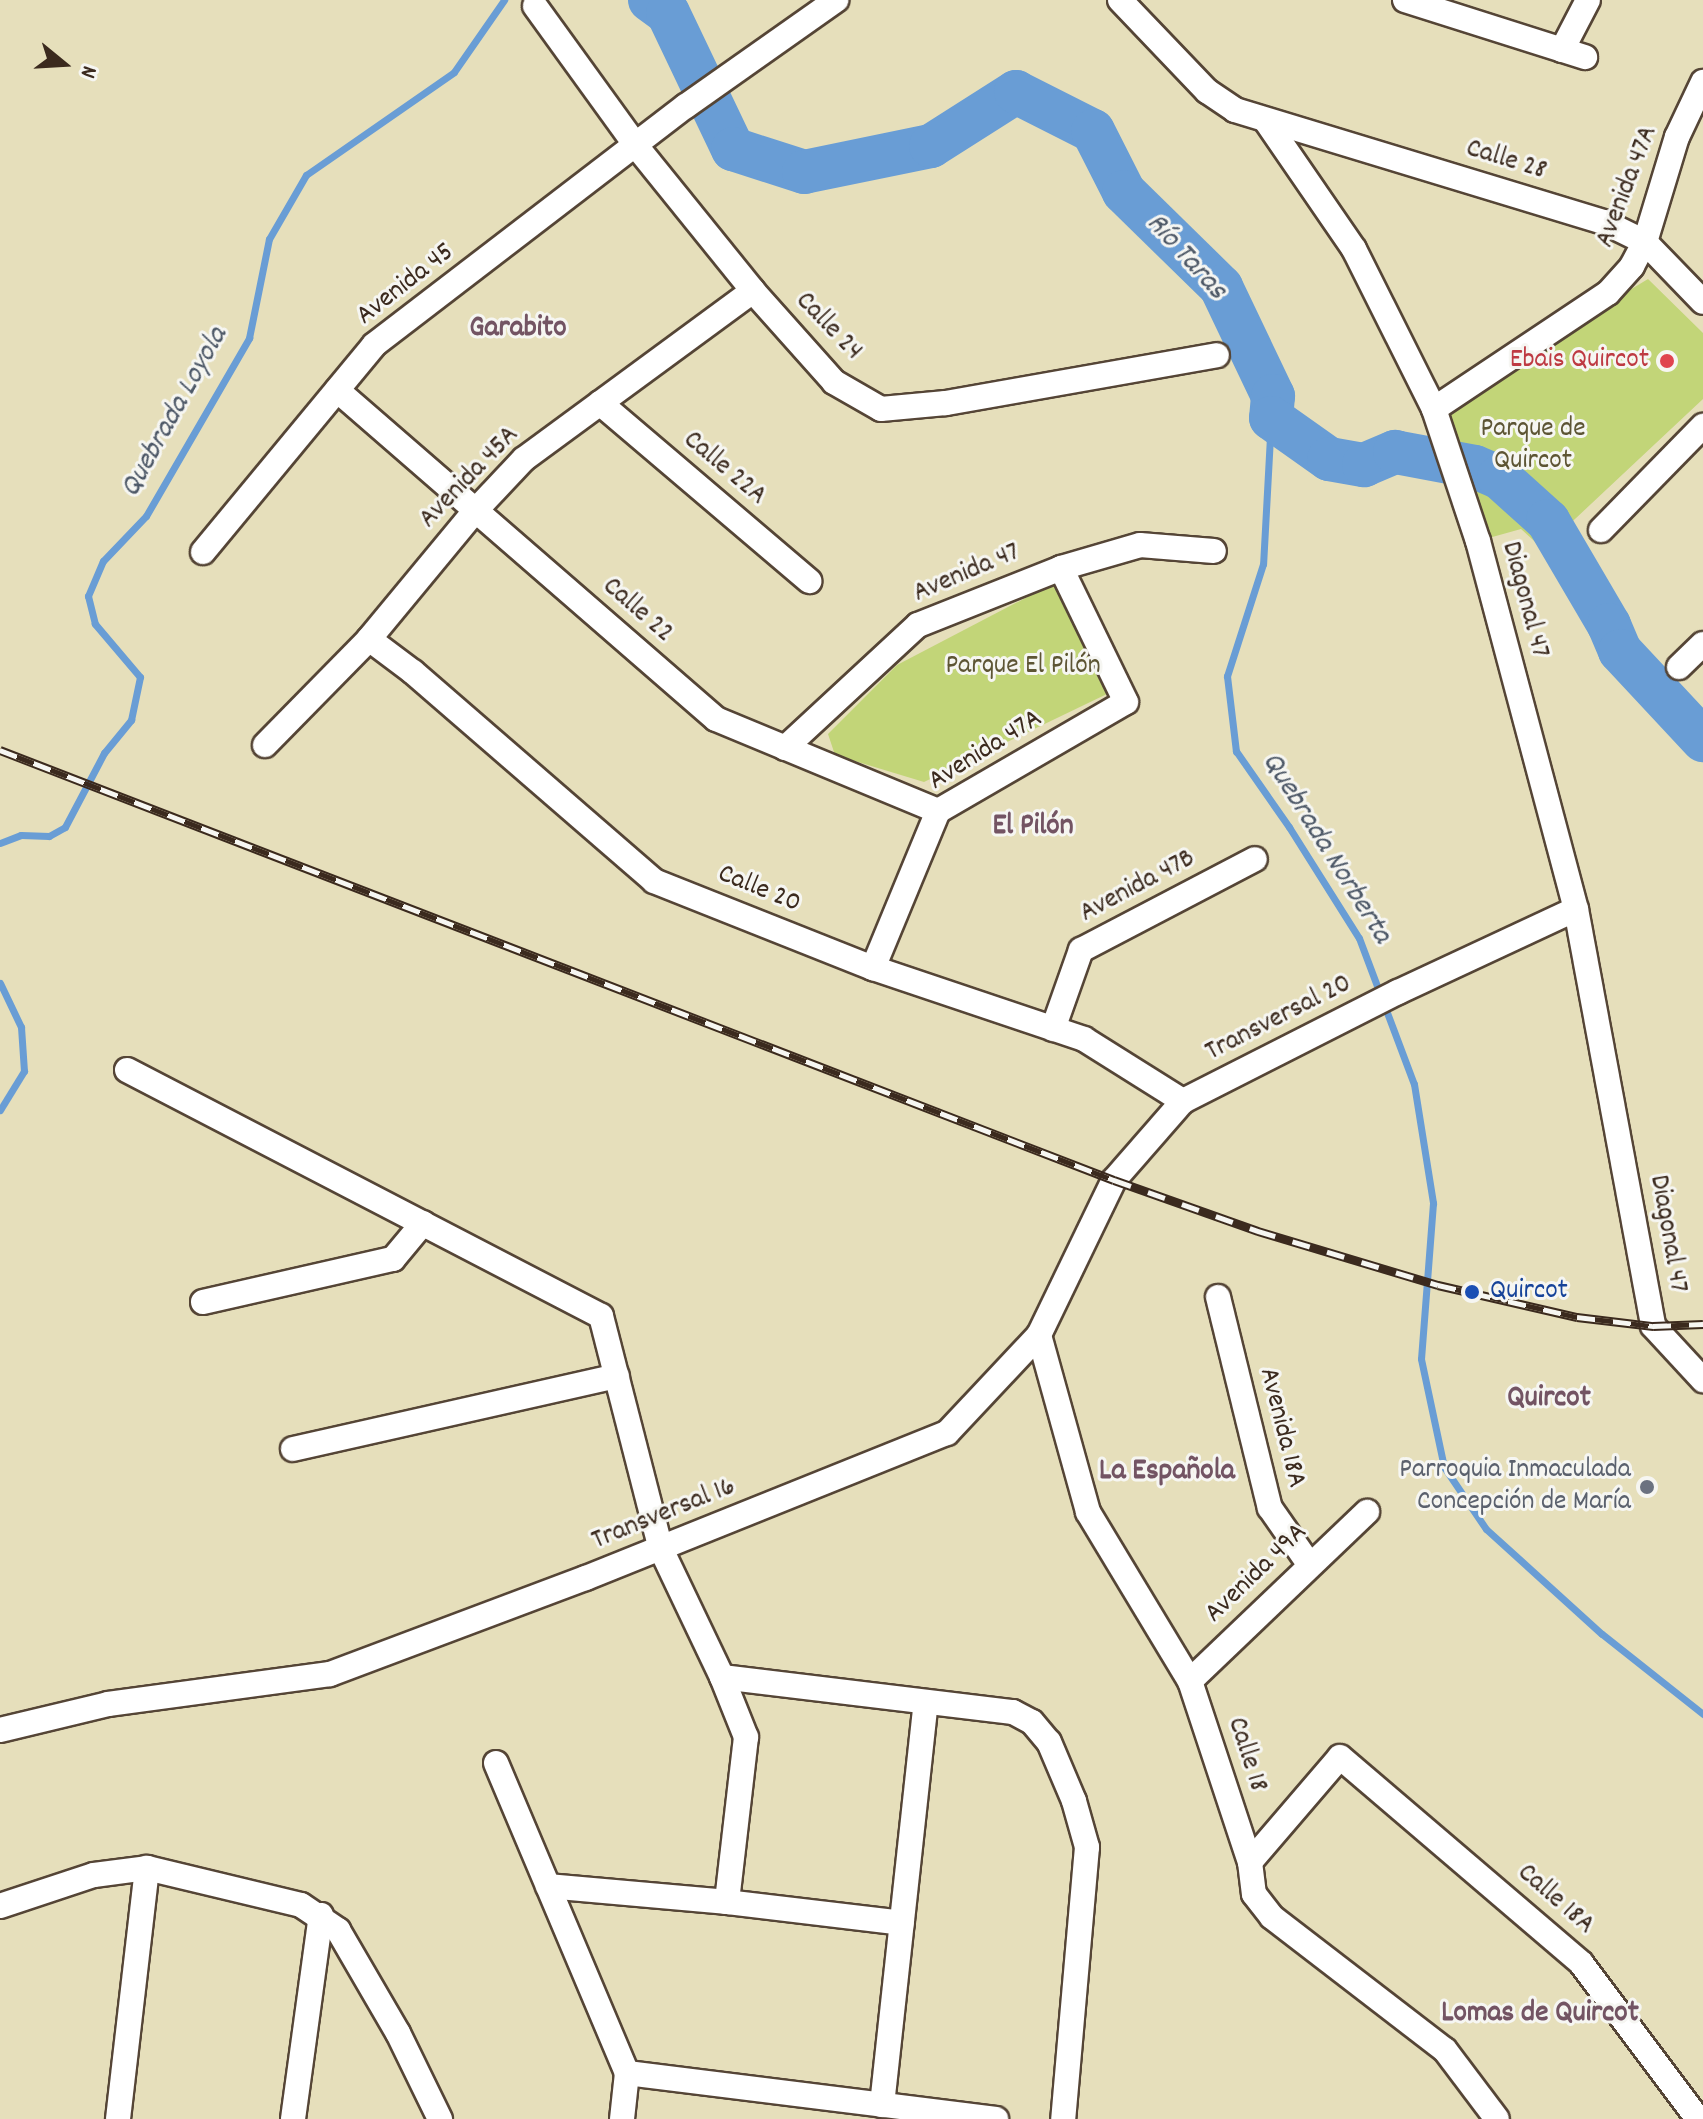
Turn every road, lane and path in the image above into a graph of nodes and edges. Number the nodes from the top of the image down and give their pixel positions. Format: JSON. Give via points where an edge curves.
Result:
{"nodes":[{"id":1,"x":836,"y":0,"type":"edge"},
{"id":2,"x":1120,"y":0,"type":"edge"},
{"id":3,"x":1405,"y":0,"type":"edge"},
{"id":4,"x":1588,"y":0,"type":"edge"},
{"id":5,"x":535,"y":6,"type":"dead end"},
{"id":6,"x":1703,"y":82,"type":"edge"},
{"id":7,"x":1266,"y":121,"type":"junction"},
{"id":8,"x":637,"y":147,"type":"junction"},
{"id":9,"x":1645,"y":242,"type":"junction"},
{"id":10,"x":753,"y":291,"type":"junction"},
{"id":11,"x":1703,"y":302,"type":"edge"},
{"id":12,"x":1217,"y":355,"type":"dead end"},
{"id":13,"x":337,"y":390,"type":"junction"},
{"id":14,"x":600,"y":403,"type":"junction"},
{"id":15,"x":1434,"y":409,"type":"junction"},
{"id":16,"x":1703,"y":426,"type":"edge"},
{"id":17,"x":475,"y":511,"type":"junction"},
{"id":18,"x":1601,"y":530,"type":"dead end"},
{"id":19,"x":1214,"y":551,"type":"dead end"},
{"id":20,"x":203,"y":552,"type":"dead end"},
{"id":21,"x":1061,"y":568,"type":"junction"},
{"id":22,"x":809,"y":581,"type":"dead end"},
{"id":23,"x":369,"y":639,"type":"junction"},
{"id":24,"x":1703,"y":644,"type":"edge"},
{"id":25,"x":1679,"y":667,"type":"dead end"},
{"id":26,"x":265,"y":745,"type":"dead end"},
{"id":27,"x":785,"y":748,"type":"junction"},
{"id":28,"x":938,"y":811,"type":"junction"},
{"id":29,"x":1255,"y":859,"type":"dead end"},
{"id":30,"x":1576,"y":909,"type":"junction"},
{"id":31,"x":873,"y":968,"type":"junction"},
{"id":32,"x":1053,"y":1029,"type":"junction"},
{"id":33,"x":127,"y":1070,"type":"dead end"},
{"id":34,"x":1183,"y":1101,"type":"junction"},
{"id":35,"x":423,"y":1223,"type":"junction"},
{"id":36,"x":1218,"y":1297,"type":"dead end"},
{"id":37,"x":203,"y":1302,"type":"dead end"},
{"id":38,"x":1039,"y":1335,"type":"junction"},
{"id":39,"x":617,"y":1376,"type":"junction"},
{"id":40,"x":1703,"y":1380,"type":"edge"},
{"id":41,"x":293,"y":1449,"type":"dead end"},
{"id":42,"x":1367,"y":1512,"type":"dead end"},
{"id":43,"x":661,"y":1549,"type":"junction"},
{"id":44,"x":1309,"y":1564,"type":"junction"},
{"id":45,"x":722,"y":1677,"type":"junction"},
{"id":46,"x":1190,"y":1681,"type":"junction"},
{"id":47,"x":926,"y":1702,"type":"junction"},
{"id":48,"x":0,"y":1730,"type":"edge"},
{"id":49,"x":496,"y":1763,"type":"dead end"},
{"id":50,"x":1250,"y":1862,"type":"junction"},
{"id":51,"x":147,"y":1868,"type":"junction"},
{"id":52,"x":548,"y":1886,"type":"junction"},
{"id":53,"x":727,"y":1902,"type":"junction"},
{"id":54,"x":0,"y":1906,"type":"edge"},
{"id":55,"x":321,"y":1915,"type":"junction"},
{"id":56,"x":902,"y":1923,"type":"junction"},
{"id":57,"x":627,"y":2073,"type":"junction"},
{"id":58,"x":882,"y":2105,"type":"junction"},
{"id":59,"x":118,"y":2119,"type":"edge"},
{"id":60,"x":293,"y":2119,"type":"edge"},
{"id":61,"x":440,"y":2119,"type":"edge"},
{"id":62,"x":622,"y":2119,"type":"edge"},
{"id":63,"x":996,"y":2119,"type":"edge"},
{"id":64,"x":1063,"y":2119,"type":"edge"},
{"id":65,"x":1497,"y":2119,"type":"edge"},
{"id":66,"x":1698,"y":2119,"type":"edge"}],
"edges":[{"from":1,"to":8,"type":"street","name":"Avenida 45"},
{"from":2,"to":7,"type":"street","via":[[1207,91],[1235,110]]},
{"from":3,"to":4,"type":"street","via":[[1574,54]]},
{"from":5,"to":8,"type":"street","name":"Calle 24"},
{"from":6,"to":9,"type":"street","name":"Avenida 47A","via":[[1677,137]]},
{"from":7,"to":9,"type":"street","name":"Calle 28","via":[[1604,222]]},
{"from":7,"to":15,"type":"street","name":"Diagonal 47","via":[[1354,249]]},
{"from":8,"to":10,"type":"street","name":"Calle 24"},
{"from":8,"to":13,"type":"street","name":"Avenida 45","via":[[374,345]]},
{"from":9,"to":11,"type":"street","name":"Calle 28"},
{"from":9,"to":15,"type":"street","name":"Avenida 47A","via":[[1608,293]]},
{"from":10,"to":12,"type":"street","name":"Calle 24","via":[[834,382],[881,409],[946,403]]},
{"from":10,"to":14,"type":"street","name":"Avenida 45A"},
{"from":13,"to":17,"type":"street","name":"Calle 22"},
{"from":13,"to":20,"type":"street","name":"Avenida 45"},
{"from":14,"to":17,"type":"street","name":"Avenida 45A","via":[[524,459]]},
{"from":14,"to":22,"type":"street","name":"Calle 22A"},
{"from":15,"to":30,"type":"street","name":"Diagonal 47","via":[[1478,541]]},
{"from":16,"to":18,"type":"street"},
{"from":17,"to":23,"type":"street","name":"Avenida 45A"},
{"from":17,"to":27,"type":"street","name":"Calle 22","via":[[716,719]]},
{"from":19,"to":21,"type":"street","name":"Avenida 47","via":[[1140,545]]},
{"from":21,"to":27,"type":"street","name":"Avenida 47","via":[[918,625]]},
{"from":21,"to":28,"type":"street","name":"Avenida 47A","via":[[1126,702]]},
{"from":23,"to":26,"type":"street","name":"Avenida 45A"},
{"from":23,"to":31,"type":"street","name":"Calle 20","via":[[654,881]]},
{"from":24,"to":25,"type":"street"},
{"from":27,"to":28,"type":"street","name":"Calle 22"},
{"from":28,"to":31,"type":"street","name":"Avenida 47A"},
{"from":29,"to":32,"type":"street","name":"Avenida 47B","via":[[1081,950]]},
{"from":30,"to":34,"type":"street","name":"Transversal 20"},
{"from":30,"to":40,"type":"street","name":"Diagonal 47","via":[[1653,1326]]},
{"from":31,"to":32,"type":"street","name":"Calle 20"},
{"from":32,"to":34,"type":"street","name":"Calle 20","via":[[1084,1039]]},
{"from":33,"to":35,"type":"street"},
{"from":34,"to":38,"type":"street","name":"Transversal 16","via":[[1114,1180]]},
{"from":35,"to":37,"type":"street","via":[[393,1259]]},
{"from":35,"to":39,"type":"street","via":[[601,1316]]},
{"from":36,"to":44,"type":"street","name":"Avenida 18A","via":[[1270,1508]]},
{"from":38,"to":43,"type":"street","name":"Transversal 16","via":[[947,1433]]},
{"from":38,"to":46,"type":"street","name":"Calle 18","via":[[1088,1512]]},
{"from":39,"to":41,"type":"street"},
{"from":39,"to":43,"type":"street"},
{"from":42,"to":44,"type":"street","name":"Avenida 49A"},
{"from":43,"to":45,"type":"street"},
{"from":43,"to":48,"type":"street","name":"Transversal 16","via":[[330,1674],[108,1704]]},
{"from":44,"to":46,"type":"street","name":"Avenida 49A"},
{"from":45,"to":47,"type":"street"},
{"from":45,"to":53,"type":"street","via":[[746,1737]]},
{"from":46,"to":50,"type":"street","name":"Calle 18"},
{"from":47,"to":56,"type":"street"},
{"from":47,"to":64,"type":"street","via":[[1013,1712],[1032,1722],[1049,1742],[1074,1801],[1087,1847]]},
{"from":49,"to":52,"type":"street"},
{"from":50,"to":65,"type":"street","name":"Calle 18","via":[[1254,1894],[1272,1917],[1445,2050]]},
{"from":50,"to":66,"type":"street","name":"Calle 18A","via":[[1340,1757],[1581,1963]]},
{"from":51,"to":54,"type":"street","via":[[94,1875]]},
{"from":51,"to":55,"type":"street","via":[[301,1905]]},
{"from":51,"to":59,"type":"street"},
{"from":52,"to":53,"type":"street"},
{"from":52,"to":57,"type":"street"},
{"from":53,"to":56,"type":"street"},
{"from":55,"to":60,"type":"street"},
{"from":55,"to":61,"type":"street","via":[[338,1930]]},
{"from":56,"to":58,"type":"street"},
{"from":57,"to":58,"type":"street"},
{"from":57,"to":62,"type":"street"},
{"from":58,"to":63,"type":"street"}]}
